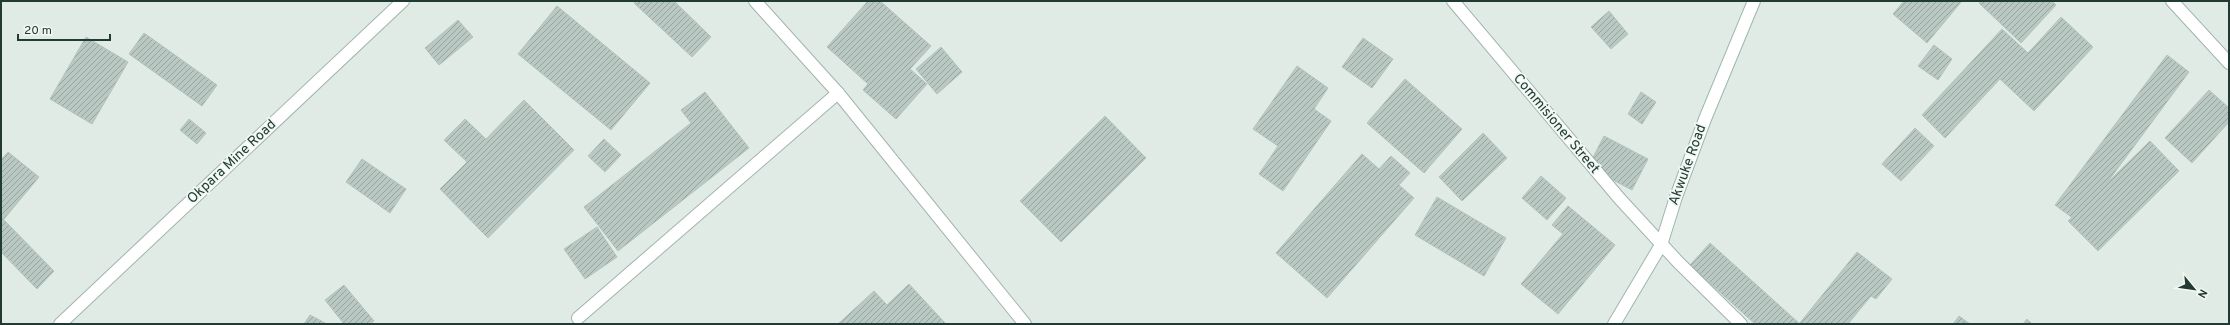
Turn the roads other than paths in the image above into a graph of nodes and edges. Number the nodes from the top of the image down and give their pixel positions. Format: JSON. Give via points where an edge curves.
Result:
{"nodes":[{"id":1,"x":403,"y":1,"type":"edge"},
{"id":2,"x":755,"y":1,"type":"edge"},
{"id":3,"x":1453,"y":1,"type":"edge"},
{"id":4,"x":1754,"y":1,"type":"edge"},
{"id":5,"x":2172,"y":1,"type":"edge"},
{"id":6,"x":2229,"y":63,"type":"edge"},
{"id":7,"x":838,"y":93,"type":"junction"},
{"id":8,"x":1661,"y":245,"type":"junction"},
{"id":9,"x":578,"y":318,"type":"dead end"},
{"id":10,"x":60,"y":324,"type":"edge"},
{"id":11,"x":1025,"y":324,"type":"edge"},
{"id":12,"x":1614,"y":324,"type":"edge"},
{"id":13,"x":1741,"y":324,"type":"edge"}],
"edges":[{"from":1,"to":10,"type":"street","name":"Okpara Mine Road"},
{"from":2,"to":7,"type":"street"},
{"from":3,"to":8,"type":"street","name":"Commisioner Street"},
{"from":4,"to":8,"type":"street","name":"Akwuke Road","via":[[1705,119]]},
{"from":5,"to":6,"type":"street"},
{"from":7,"to":9,"type":"street"},
{"from":7,"to":11,"type":"street"},
{"from":8,"to":12,"type":"street","name":"Akwuke Road"},
{"from":8,"to":13,"type":"street","name":"Commisioner Street"}]}
